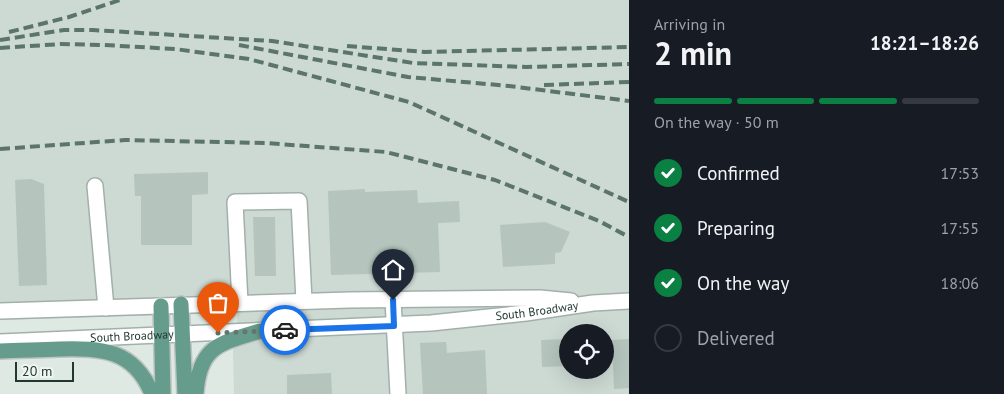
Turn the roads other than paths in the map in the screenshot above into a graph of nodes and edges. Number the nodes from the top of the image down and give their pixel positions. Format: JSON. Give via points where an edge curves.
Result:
{"nodes":[{"id":1,"x":95,"y":186,"type":"dead end"},
{"id":2,"x":393,"y":300,"type":"junction"},
{"id":3,"x":629,"y":301,"type":"edge"},
{"id":4,"x":304,"y":302,"type":"junction"},
{"id":5,"x":240,"y":303,"type":"junction"},
{"id":6,"x":593,"y":303,"type":"junction"},
{"id":7,"x":181,"y":304,"type":"junction"},
{"id":8,"x":161,"y":306,"type":"junction"},
{"id":9,"x":106,"y":308,"type":"junction"},
{"id":10,"x":0,"y":311,"type":"edge"},
{"id":11,"x":394,"y":326,"type":"junction"},
{"id":12,"x":260,"y":331,"type":"junction"},
{"id":13,"x":182,"y":334,"type":"junction"},
{"id":14,"x":162,"y":335,"type":"junction"},
{"id":15,"x":0,"y":342,"type":"edge"},
{"id":16,"x":0,"y":351,"type":"edge"},
{"id":17,"x":152,"y":394,"type":"edge"},
{"id":18,"x":163,"y":394,"type":"edge"},
{"id":19,"x":185,"y":394,"type":"edge"},
{"id":20,"x":196,"y":394,"type":"edge"},
{"id":21,"x":398,"y":394,"type":"edge"}],
"edges":[{"from":1,"to":9,"type":"street"},
{"from":2,"to":4,"type":"street","name":"South Broadway"},
{"from":2,"to":6,"type":"street","name":"South Broadway","via":[[540,298]]},
{"from":2,"to":11,"type":"street"},
{"from":3,"to":6,"type":"street","name":"South Broadway"},
{"from":4,"to":5,"type":"street","name":"South Broadway"},
{"from":4,"to":5,"type":"street","via":[[299,201],[236,202]]},
{"from":5,"to":7,"type":"street","name":"South Broadway"},
{"from":6,"to":11,"type":"street","name":"South Broadway"},
{"from":7,"to":8,"type":"street","name":"South Broadway"},
{"from":7,"to":13,"type":"main road"},
{"from":8,"to":9,"type":"street","name":"South Broadway"},
{"from":8,"to":14,"type":"main road"},
{"from":9,"to":10,"type":"street","name":"South Broadway"},
{"from":11,"to":12,"type":"street","name":"South Broadway"},
{"from":11,"to":21,"type":"street"},
{"from":12,"to":13,"type":"street","name":"South Broadway"},
{"from":12,"to":20,"type":"main road","via":[[226,342],[208,354],[202,363]]},
{"from":13,"to":14,"type":"street","name":"South Broadway"},
{"from":13,"to":19,"type":"main road"},
{"from":14,"to":15,"type":"street","name":"South Broadway"},
{"from":14,"to":18,"type":"main road"},
{"from":16,"to":17,"type":"main road","via":[[89,348],[106,351],[134,367]]}]}
